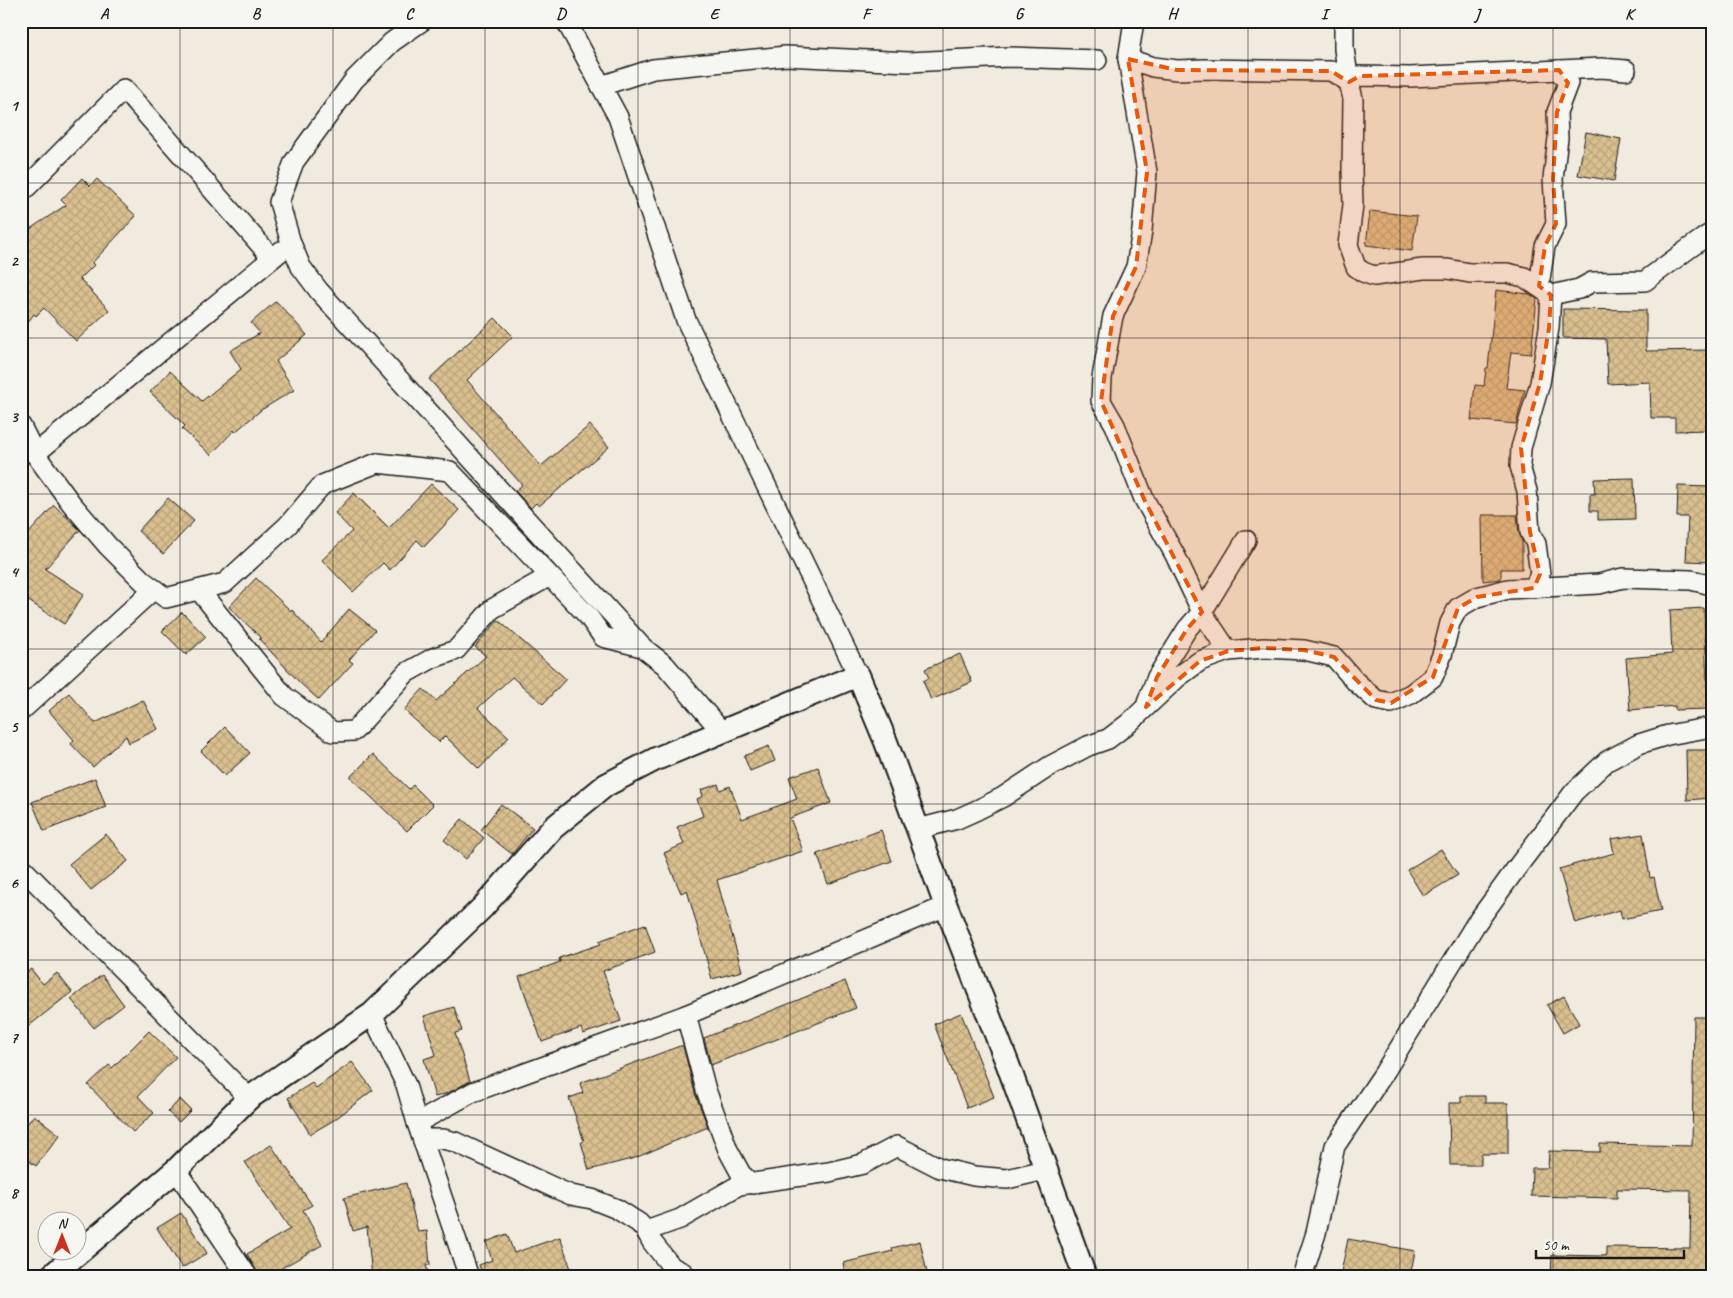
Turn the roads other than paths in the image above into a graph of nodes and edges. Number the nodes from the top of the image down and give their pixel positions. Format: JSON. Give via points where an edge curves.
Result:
{"nodes":[{"id":1,"x":422,"y":21,"type":"edge"},
{"id":2,"x":566,"y":21,"type":"edge"},
{"id":3,"x":1134,"y":21,"type":"edge"},
{"id":4,"x":1344,"y":21,"type":"edge"},
{"id":5,"x":1128,"y":59,"type":"junction"},
{"id":6,"x":1097,"y":60,"type":"dead end"},
{"id":7,"x":1558,"y":70,"type":"junction"},
{"id":8,"x":1626,"y":70,"type":"dead end"},
{"id":9,"x":1349,"y":82,"type":"junction"},
{"id":10,"x":601,"y":86,"type":"junction"},
{"id":11,"x":21,"y":193,"type":"edge"},
{"id":12,"x":1712,"y":235,"type":"edge"},
{"id":13,"x":291,"y":243,"type":"junction"},
{"id":14,"x":272,"y":258,"type":"junction"},
{"id":15,"x":1545,"y":291,"type":"junction"},
{"id":16,"x":21,"y":426,"type":"edge"},
{"id":17,"x":29,"y":450,"type":"edge"},
{"id":18,"x":1246,"y":540,"type":"dead end"},
{"id":19,"x":548,"y":576,"type":"junction"},
{"id":20,"x":1537,"y":581,"type":"junction"},
{"id":21,"x":1712,"y":585,"type":"edge"},
{"id":22,"x":154,"y":589,"type":"junction"},
{"id":23,"x":199,"y":590,"type":"junction"},
{"id":24,"x":1202,"y":612,"type":"junction"},
{"id":25,"x":642,"y":647,"type":"junction"},
{"id":26,"x":1228,"y":651,"type":"junction"},
{"id":27,"x":858,"y":675,"type":"junction"},
{"id":28,"x":1146,"y":707,"type":"junction"},
{"id":29,"x":21,"y":711,"type":"edge"},
{"id":30,"x":1712,"y":726,"type":"edge"},
{"id":31,"x":722,"y":732,"type":"junction"},
{"id":32,"x":918,"y":829,"type":"junction"},
{"id":33,"x":21,"y":867,"type":"edge"},
{"id":34,"x":946,"y":906,"type":"junction"},
{"id":35,"x":372,"y":1014,"type":"junction"},
{"id":36,"x":686,"y":1015,"type":"junction"},
{"id":37,"x":249,"y":1098,"type":"junction"},
{"id":38,"x":420,"y":1131,"type":"junction"},
{"id":39,"x":176,"y":1170,"type":"junction"},
{"id":40,"x":1045,"y":1170,"type":"junction"},
{"id":41,"x":752,"y":1184,"type":"junction"},
{"id":42,"x":646,"y":1231,"type":"junction"},
{"id":43,"x":50,"y":1277,"type":"edge"},
{"id":44,"x":248,"y":1277,"type":"edge"},
{"id":45,"x":469,"y":1277,"type":"edge"},
{"id":46,"x":687,"y":1277,"type":"edge"},
{"id":47,"x":1085,"y":1277,"type":"edge"},
{"id":48,"x":1302,"y":1277,"type":"edge"}],
"edges":[{"from":1,"to":13,"type":"street","via":[[392,42],[354,80],[294,162],[279,202]]},
{"from":2,"to":10,"type":"street"},
{"from":3,"to":5,"type":"street"},
{"from":4,"to":9,"type":"street"},
{"from":5,"to":9,"type":"street","via":[[1177,70],[1331,71]]},
{"from":5,"to":24,"type":"street","via":[[1147,182],[1136,267],[1113,316],[1101,401],[1144,499]]},
{"from":6,"to":10,"type":"street","via":[[1009,57],[910,62],[786,56],[653,69]]},
{"from":7,"to":8,"type":"street"},
{"from":7,"to":9,"type":"street","via":[[1410,77],[1360,76]]},
{"from":7,"to":15,"type":"street","via":[[1568,83],[1557,112],[1558,138],[1553,179],[1556,224],[1544,246]]},
{"from":9,"to":15,"type":"street","via":[[1353,99],[1354,205],[1348,245],[1356,267],[1374,276],[1423,269],[1507,273],[1524,277]]},
{"from":10,"to":27,"type":"street","via":[[618,117],[686,320]]},
{"from":11,"to":14,"type":"street","via":[[124,89]]},
{"from":12,"to":15,"type":"street","via":[[1646,281],[1592,282],[1579,289]]},
{"from":13,"to":14,"type":"street"},
{"from":13,"to":25,"type":"street","via":[[301,267],[319,291]]},
{"from":14,"to":17,"type":"street"},
{"from":15,"to":20,"type":"street","via":[[1548,336],[1540,383],[1521,448],[1520,466],[1527,490],[1530,532],[1536,544]]},
{"from":16,"to":17,"type":"street"},
{"from":17,"to":22,"type":"street","via":[[108,546]]},
{"from":18,"to":24,"type":"street"},
{"from":19,"to":23,"type":"street","via":[[450,471],[377,463],[322,485],[288,524],[225,583]]},
{"from":19,"to":23,"type":"street","via":[[492,609],[456,650],[406,673],[354,731],[333,732],[284,696]]},
{"from":19,"to":25,"type":"street","via":[[588,616],[603,637]]},
{"from":20,"to":21,"type":"street","via":[[1555,587],[1599,584],[1623,578],[1691,580]]},
{"from":20,"to":26,"type":"street","via":[[1476,597],[1458,608],[1433,677],[1411,694],[1391,703],[1376,700],[1334,657],[1304,650],[1264,648]]},
{"from":22,"to":23,"type":"street","via":[[166,598]]},
{"from":22,"to":29,"type":"street"},
{"from":24,"to":26,"type":"street"},
{"from":24,"to":28,"type":"street","via":[[1187,628],[1157,677]]},
{"from":25,"to":31,"type":"street","via":[[665,665]]},
{"from":26,"to":28,"type":"street","via":[[1200,661]]},
{"from":27,"to":31,"type":"street"},
{"from":27,"to":32,"type":"street"},
{"from":28,"to":32,"type":"street","via":[[1108,739],[1050,766],[1003,797],[957,818]]},
{"from":30,"to":48,"type":"street","via":[[1639,744],[1607,761],[1574,792],[1513,873],[1475,926],[1335,1146],[1316,1233]]},
{"from":31,"to":35,"type":"street","via":[[656,759],[606,785],[553,828],[483,907]]},
{"from":32,"to":34,"type":"street"},
{"from":33,"to":37,"type":"street"},
{"from":34,"to":36,"type":"street"},
{"from":34,"to":40,"type":"street"},
{"from":35,"to":37,"type":"street"},
{"from":35,"to":38,"type":"street","via":[[406,1085]]},
{"from":36,"to":38,"type":"street","via":[[473,1092]]},
{"from":36,"to":41,"type":"street","via":[[706,1090],[728,1150],[741,1174]]},
{"from":37,"to":39,"type":"street"},
{"from":38,"to":42,"type":"street","via":[[455,1142],[571,1195],[607,1204],[639,1223]]},
{"from":38,"to":45,"type":"street"},
{"from":39,"to":43,"type":"street"},
{"from":39,"to":44,"type":"street"},
{"from":40,"to":41,"type":"street","via":[[1008,1179],[974,1176],[940,1168],[897,1146],[863,1164]]},
{"from":40,"to":47,"type":"street"},
{"from":41,"to":42,"type":"street","via":[[739,1185],[680,1219]]},
{"from":42,"to":46,"type":"street","via":[[672,1266]]}]}
